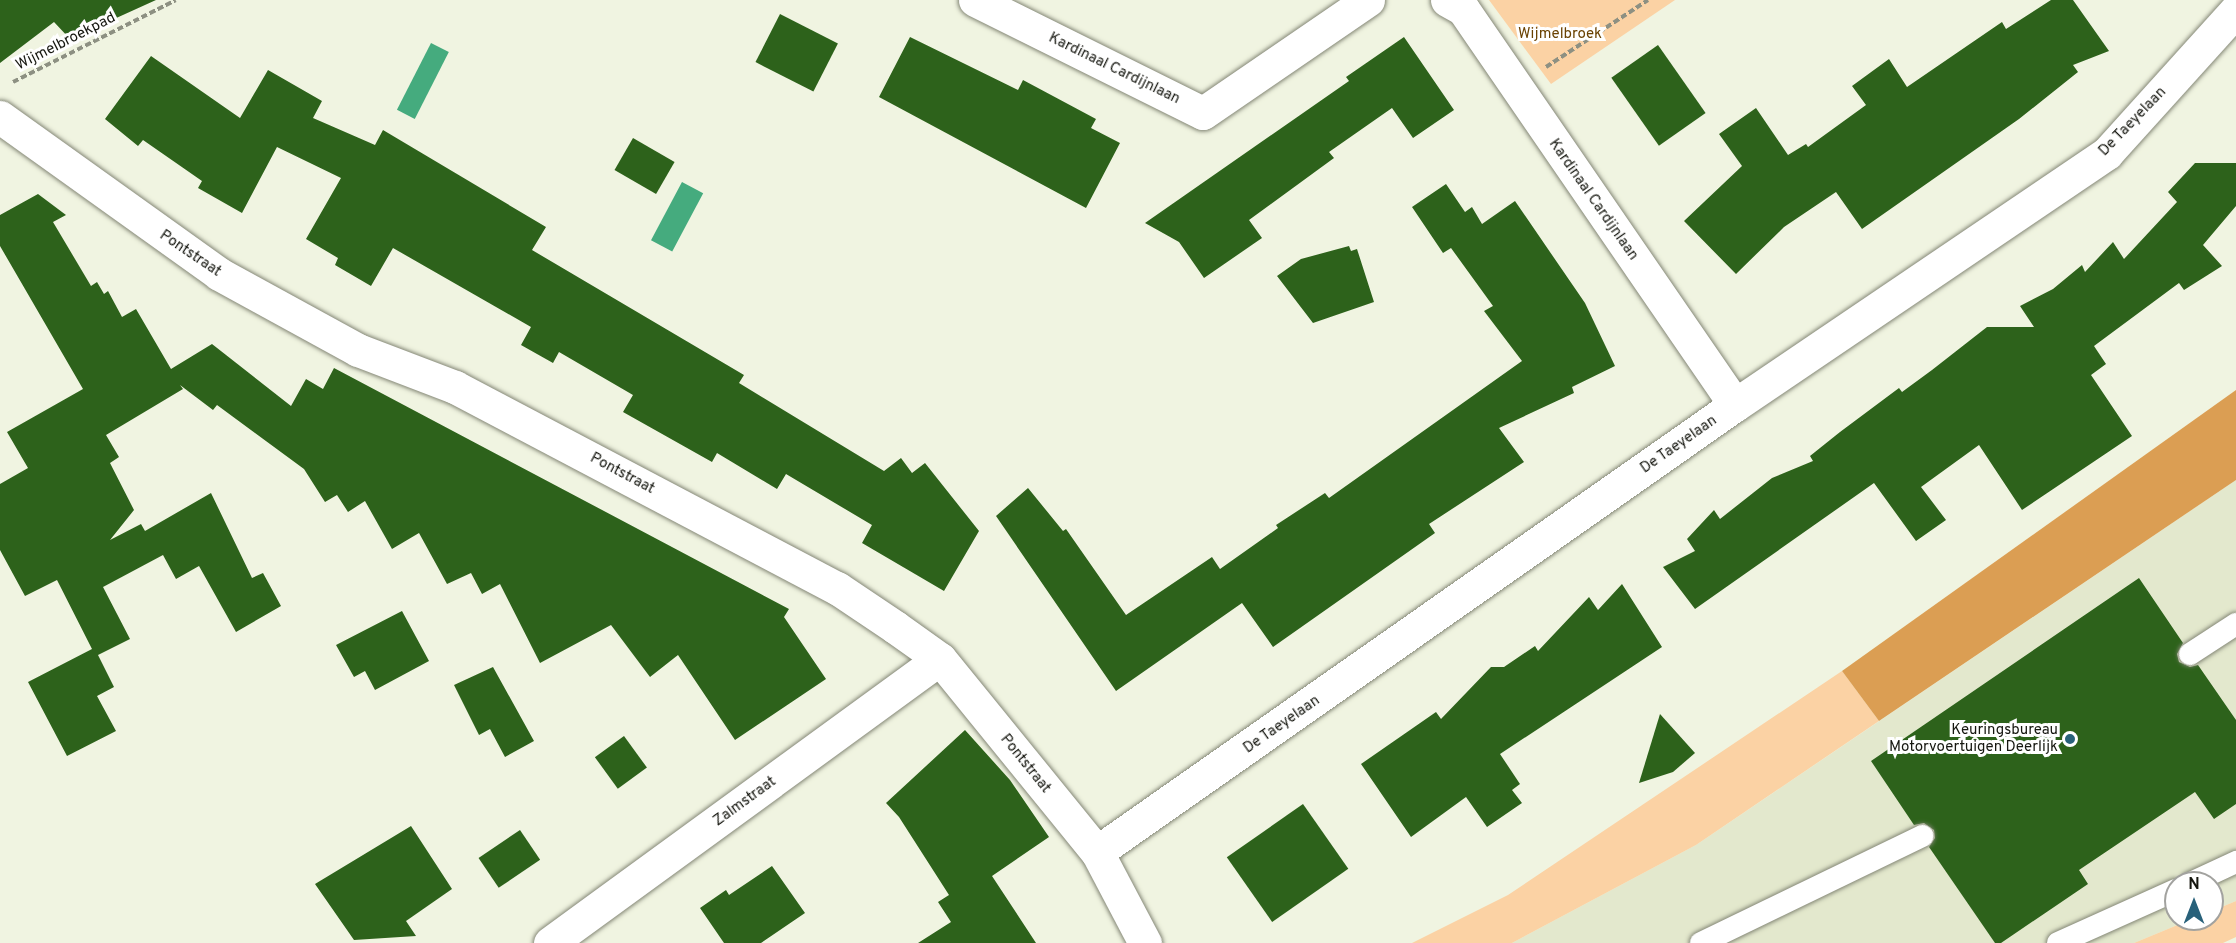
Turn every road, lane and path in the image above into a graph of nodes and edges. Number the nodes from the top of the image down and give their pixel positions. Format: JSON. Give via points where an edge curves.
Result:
{"nodes":[{"id":1,"x":176,"y":0,"type":"edge"},
{"id":2,"x":975,"y":0,"type":"edge"},
{"id":3,"x":1368,"y":0,"type":"edge"},
{"id":4,"x":1447,"y":0,"type":"edge"},
{"id":5,"x":1648,"y":0,"type":"edge"},
{"id":6,"x":2236,"y":10,"type":"edge"},
{"id":7,"x":10,"y":84,"type":"dead end"},
{"id":8,"x":1514,"y":87,"type":"junction"},
{"id":9,"x":0,"y":117,"type":"edge"},
{"id":10,"x":1736,"y":405,"type":"junction"},
{"id":11,"x":2236,"y":624,"type":"edge"},
{"id":12,"x":2190,"y":654,"type":"dead end"},
{"id":13,"x":940,"y":659,"type":"junction"},
{"id":14,"x":1922,"y":836,"type":"dead end"},
{"id":15,"x":1097,"y":852,"type":"junction"},
{"id":16,"x":2236,"y":862,"type":"edge"},
{"id":17,"x":2217,"y":871,"type":"edge"},
{"id":18,"x":2164,"y":895,"type":"edge"},
{"id":19,"x":549,"y":943,"type":"edge"},
{"id":20,"x":1145,"y":943,"type":"edge"},
{"id":21,"x":1701,"y":943,"type":"edge"},
{"id":22,"x":2058,"y":943,"type":"edge"}],
"edges":[{"from":1,"to":7,"type":"path","name":"Wijmelbroekpad"},
{"from":2,"to":3,"type":"street","name":"Kardinaal Cardijnlaan","via":[[1203,113]]},
{"from":4,"to":8,"type":"street","name":"Kardinaal Cardijnlaan","via":[[1463,9]]},
{"from":5,"to":8,"type":"path"},
{"from":6,"to":10,"type":"street","name":"De Taeyelaan","via":[[2107,153]]},
{"from":8,"to":10,"type":"street","name":"Kardinaal Cardijnlaan"},
{"from":9,"to":13,"type":"street","name":"Pontstraat","via":[[219,274],[357,350],[455,387],[837,588]]},
{"from":10,"to":15,"type":"street","name":"De Taeyelaan"},
{"from":11,"to":12,"type":"lane"},
{"from":13,"to":15,"type":"street","name":"Pontstraat"},
{"from":13,"to":19,"type":"street","name":"Zalmstraat"},
{"from":14,"to":21,"type":"lane"},
{"from":15,"to":20,"type":"street","name":"Pontstraat"},
{"from":16,"to":17,"type":"lane"},
{"from":18,"to":22,"type":"lane"}]}
